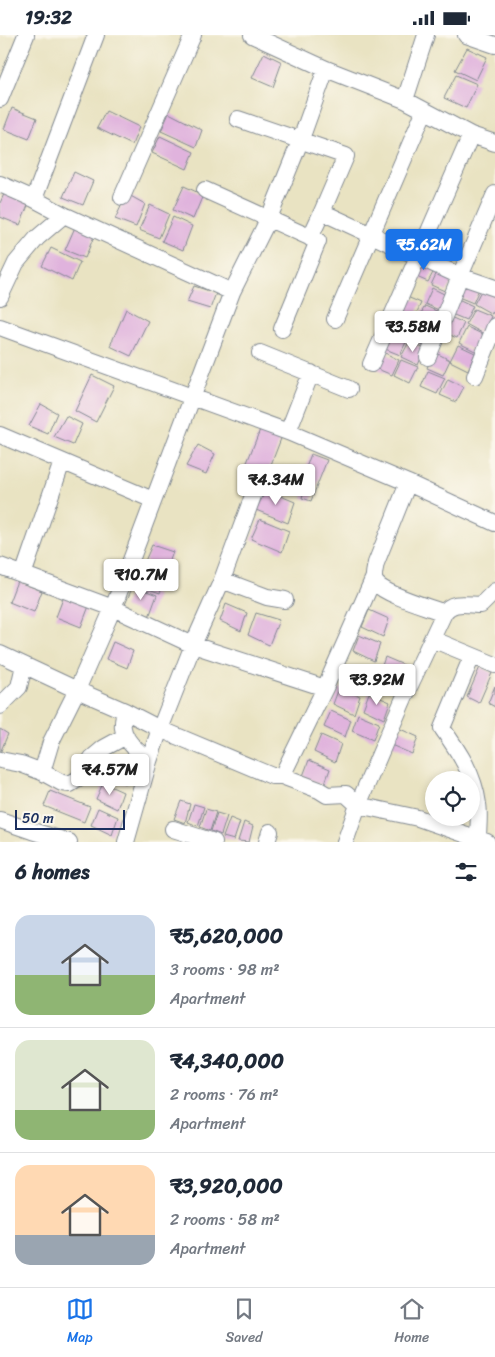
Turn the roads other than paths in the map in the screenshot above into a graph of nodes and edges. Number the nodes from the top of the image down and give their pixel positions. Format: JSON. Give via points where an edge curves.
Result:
{"nodes":[{"id":1,"x":26,"y":35,"type":"edge"},
{"id":2,"x":96,"y":35,"type":"edge"},
{"id":3,"x":193,"y":35,"type":"edge"},
{"id":4,"x":426,"y":35,"type":"edge"},
{"id":5,"x":466,"y":35,"type":"edge"},
{"id":6,"x":255,"y":36,"type":"edge"},
{"id":7,"x":494,"y":41,"type":"edge"},
{"id":8,"x":326,"y":69,"type":"junction"},
{"id":9,"x":0,"y":99,"type":"edge"},
{"id":10,"x":405,"y":100,"type":"junction"},
{"id":11,"x":424,"y":112,"type":"junction"},
{"id":12,"x":238,"y":119,"type":"dead end"},
{"id":13,"x":471,"y":135,"type":"junction"},
{"id":14,"x":301,"y":139,"type":"junction"},
{"id":15,"x":495,"y":143,"type":"edge"},
{"id":16,"x":0,"y":184,"type":"edge"},
{"id":17,"x":205,"y":191,"type":"dead end"},
{"id":18,"x":495,"y":194,"type":"edge"},
{"id":19,"x":122,"y":197,"type":"dead end"},
{"id":20,"x":34,"y":199,"type":"junction"},
{"id":21,"x":322,"y":212,"type":"junction"},
{"id":22,"x":64,"y":215,"type":"junction"},
{"id":23,"x":269,"y":217,"type":"junction"},
{"id":24,"x":372,"y":234,"type":"junction"},
{"id":25,"x":310,"y":238,"type":"junction"},
{"id":26,"x":418,"y":257,"type":"junction"},
{"id":27,"x":460,"y":276,"type":"junction"},
{"id":28,"x":495,"y":288,"type":"edge"},
{"id":29,"x":232,"y":292,"type":"junction"},
{"id":30,"x":0,"y":297,"type":"edge"},
{"id":31,"x":335,"y":319,"type":"dead end"},
{"id":32,"x":495,"y":326,"type":"edge"},
{"id":33,"x":0,"y":327,"type":"edge"},
{"id":34,"x":282,"y":329,"type":"dead end"},
{"id":35,"x":260,"y":353,"type":"dead end"},
{"id":36,"x":428,"y":357,"type":"dead end"},
{"id":37,"x":371,"y":364,"type":"dead end"},
{"id":38,"x":311,"y":373,"type":"junction"},
{"id":39,"x":475,"y":376,"type":"dead end"},
{"id":40,"x":349,"y":389,"type":"dead end"},
{"id":41,"x":193,"y":396,"type":"junction"},
{"id":42,"x":288,"y":432,"type":"junction"},
{"id":43,"x":0,"y":435,"type":"edge"},
{"id":44,"x":62,"y":462,"type":"junction"},
{"id":45,"x":408,"y":483,"type":"junction"},
{"id":46,"x":254,"y":493,"type":"dead end"},
{"id":47,"x":153,"y":500,"type":"junction"},
{"id":48,"x":495,"y":523,"type":"edge"},
{"id":49,"x":0,"y":566,"type":"edge"},
{"id":50,"x":23,"y":575,"type":"junction"},
{"id":51,"x":374,"y":577,"type":"junction"},
{"id":52,"x":222,"y":580,"type":"junction"},
{"id":53,"x":495,"y":591,"type":"edge"},
{"id":54,"x":285,"y":600,"type":"dead end"},
{"id":55,"x":112,"y":608,"type":"junction"},
{"id":56,"x":444,"y":613,"type":"junction"},
{"id":57,"x":432,"y":639,"type":"junction"},
{"id":58,"x":193,"y":645,"type":"junction"},
{"id":59,"x":0,"y":655,"type":"edge"},
{"id":60,"x":472,"y":656,"type":"junction"},
{"id":61,"x":24,"y":665,"type":"junction"},
{"id":62,"x":495,"y":665,"type":"edge"},
{"id":63,"x":325,"y":688,"type":"junction"},
{"id":64,"x":77,"y":690,"type":"junction"},
{"id":65,"x":0,"y":706,"type":"edge"},
{"id":66,"x":125,"y":711,"type":"junction"},
{"id":67,"x":160,"y":729,"type":"junction"},
{"id":68,"x":126,"y":736,"type":"junction"},
{"id":69,"x":0,"y":760,"type":"edge"},
{"id":70,"x":148,"y":761,"type":"junction"},
{"id":71,"x":42,"y":772,"type":"junction"},
{"id":72,"x":282,"y":776,"type":"junction"},
{"id":73,"x":358,"y":805,"type":"junction"},
{"id":74,"x":0,"y":820,"type":"edge"},
{"id":75,"x":173,"y":829,"type":"dead end"},
{"id":76,"x":483,"y":841,"type":"edge"},
{"id":77,"x":69,"y":842,"type":"edge"},
{"id":78,"x":126,"y":842,"type":"edge"},
{"id":79,"x":214,"y":842,"type":"edge"},
{"id":80,"x":346,"y":842,"type":"edge"}],
"edges":[{"from":1,"to":9,"type":"street"},
{"from":2,"to":20,"type":"street"},
{"from":3,"to":19,"type":"street"},
{"from":4,"to":10,"type":"street"},
{"from":5,"to":7,"type":"street"},
{"from":6,"to":8,"type":"street"},
{"from":8,"to":10,"type":"street"},
{"from":8,"to":14,"type":"street"},
{"from":10,"to":11,"type":"street"},
{"from":11,"to":13,"type":"street"},
{"from":11,"to":24,"type":"street"},
{"from":12,"to":14,"type":"street"},
{"from":13,"to":15,"type":"street"},
{"from":13,"to":26,"type":"street"},
{"from":14,"to":21,"type":"street","via":[[346,156]]},
{"from":14,"to":23,"type":"street"},
{"from":16,"to":20,"type":"street"},
{"from":17,"to":23,"type":"street"},
{"from":18,"to":27,"type":"street"},
{"from":20,"to":22,"type":"street"},
{"from":21,"to":24,"type":"street"},
{"from":21,"to":25,"type":"street"},
{"from":22,"to":29,"type":"street"},
{"from":22,"to":30,"type":"street","via":[[37,238],[16,263]]},
{"from":23,"to":25,"type":"street"},
{"from":23,"to":29,"type":"street"},
{"from":24,"to":26,"type":"street"},
{"from":24,"to":31,"type":"street"},
{"from":25,"to":34,"type":"street","via":[[318,241]]},
{"from":26,"to":27,"type":"street"},
{"from":26,"to":37,"type":"street"},
{"from":27,"to":28,"type":"street"},
{"from":27,"to":36,"type":"street"},
{"from":29,"to":41,"type":"street"},
{"from":32,"to":39,"type":"street"},
{"from":33,"to":41,"type":"street"},
{"from":35,"to":38,"type":"street"},
{"from":38,"to":40,"type":"street"},
{"from":38,"to":42,"type":"street"},
{"from":41,"to":42,"type":"street"},
{"from":41,"to":47,"type":"street"},
{"from":42,"to":45,"type":"street"},
{"from":43,"to":44,"type":"street"},
{"from":44,"to":47,"type":"street"},
{"from":44,"to":50,"type":"street"},
{"from":45,"to":48,"type":"street"},
{"from":45,"to":51,"type":"street","via":[[376,563]]},
{"from":46,"to":52,"type":"street"},
{"from":47,"to":55,"type":"street"},
{"from":49,"to":50,"type":"street"},
{"from":50,"to":55,"type":"street"},
{"from":51,"to":56,"type":"street","via":[[386,591]]},
{"from":51,"to":63,"type":"street"},
{"from":52,"to":54,"type":"street"},
{"from":52,"to":58,"type":"street"},
{"from":53,"to":56,"type":"street","via":[[481,605],[457,603]]},
{"from":55,"to":58,"type":"street"},
{"from":55,"to":64,"type":"street"},
{"from":56,"to":57,"type":"street"},
{"from":57,"to":60,"type":"street"},
{"from":57,"to":73,"type":"street"},
{"from":58,"to":63,"type":"street"},
{"from":58,"to":67,"type":"street"},
{"from":59,"to":61,"type":"street"},
{"from":60,"to":62,"type":"street"},
{"from":60,"to":76,"type":"street","via":[[442,728],[471,773]]},
{"from":61,"to":64,"type":"street"},
{"from":61,"to":65,"type":"street","via":[[19,687]]},
{"from":63,"to":72,"type":"street"},
{"from":64,"to":66,"type":"street"},
{"from":64,"to":71,"type":"street","via":[[51,742]]},
{"from":66,"to":67,"type":"street"},
{"from":66,"to":68,"type":"street","via":[[123,728]]},
{"from":67,"to":70,"type":"street"},
{"from":67,"to":72,"type":"street","via":[[272,776]]},
{"from":68,"to":70,"type":"street"},
{"from":68,"to":71,"type":"street","via":[[104,747],[78,779],[70,784]]},
{"from":69,"to":71,"type":"street"},
{"from":70,"to":78,"type":"street"},
{"from":72,"to":73,"type":"street","via":[[327,795],[346,795]]},
{"from":73,"to":76,"type":"street","via":[[418,818]]},
{"from":73,"to":80,"type":"street"},
{"from":74,"to":77,"type":"street"},
{"from":75,"to":79,"type":"street"}]}
